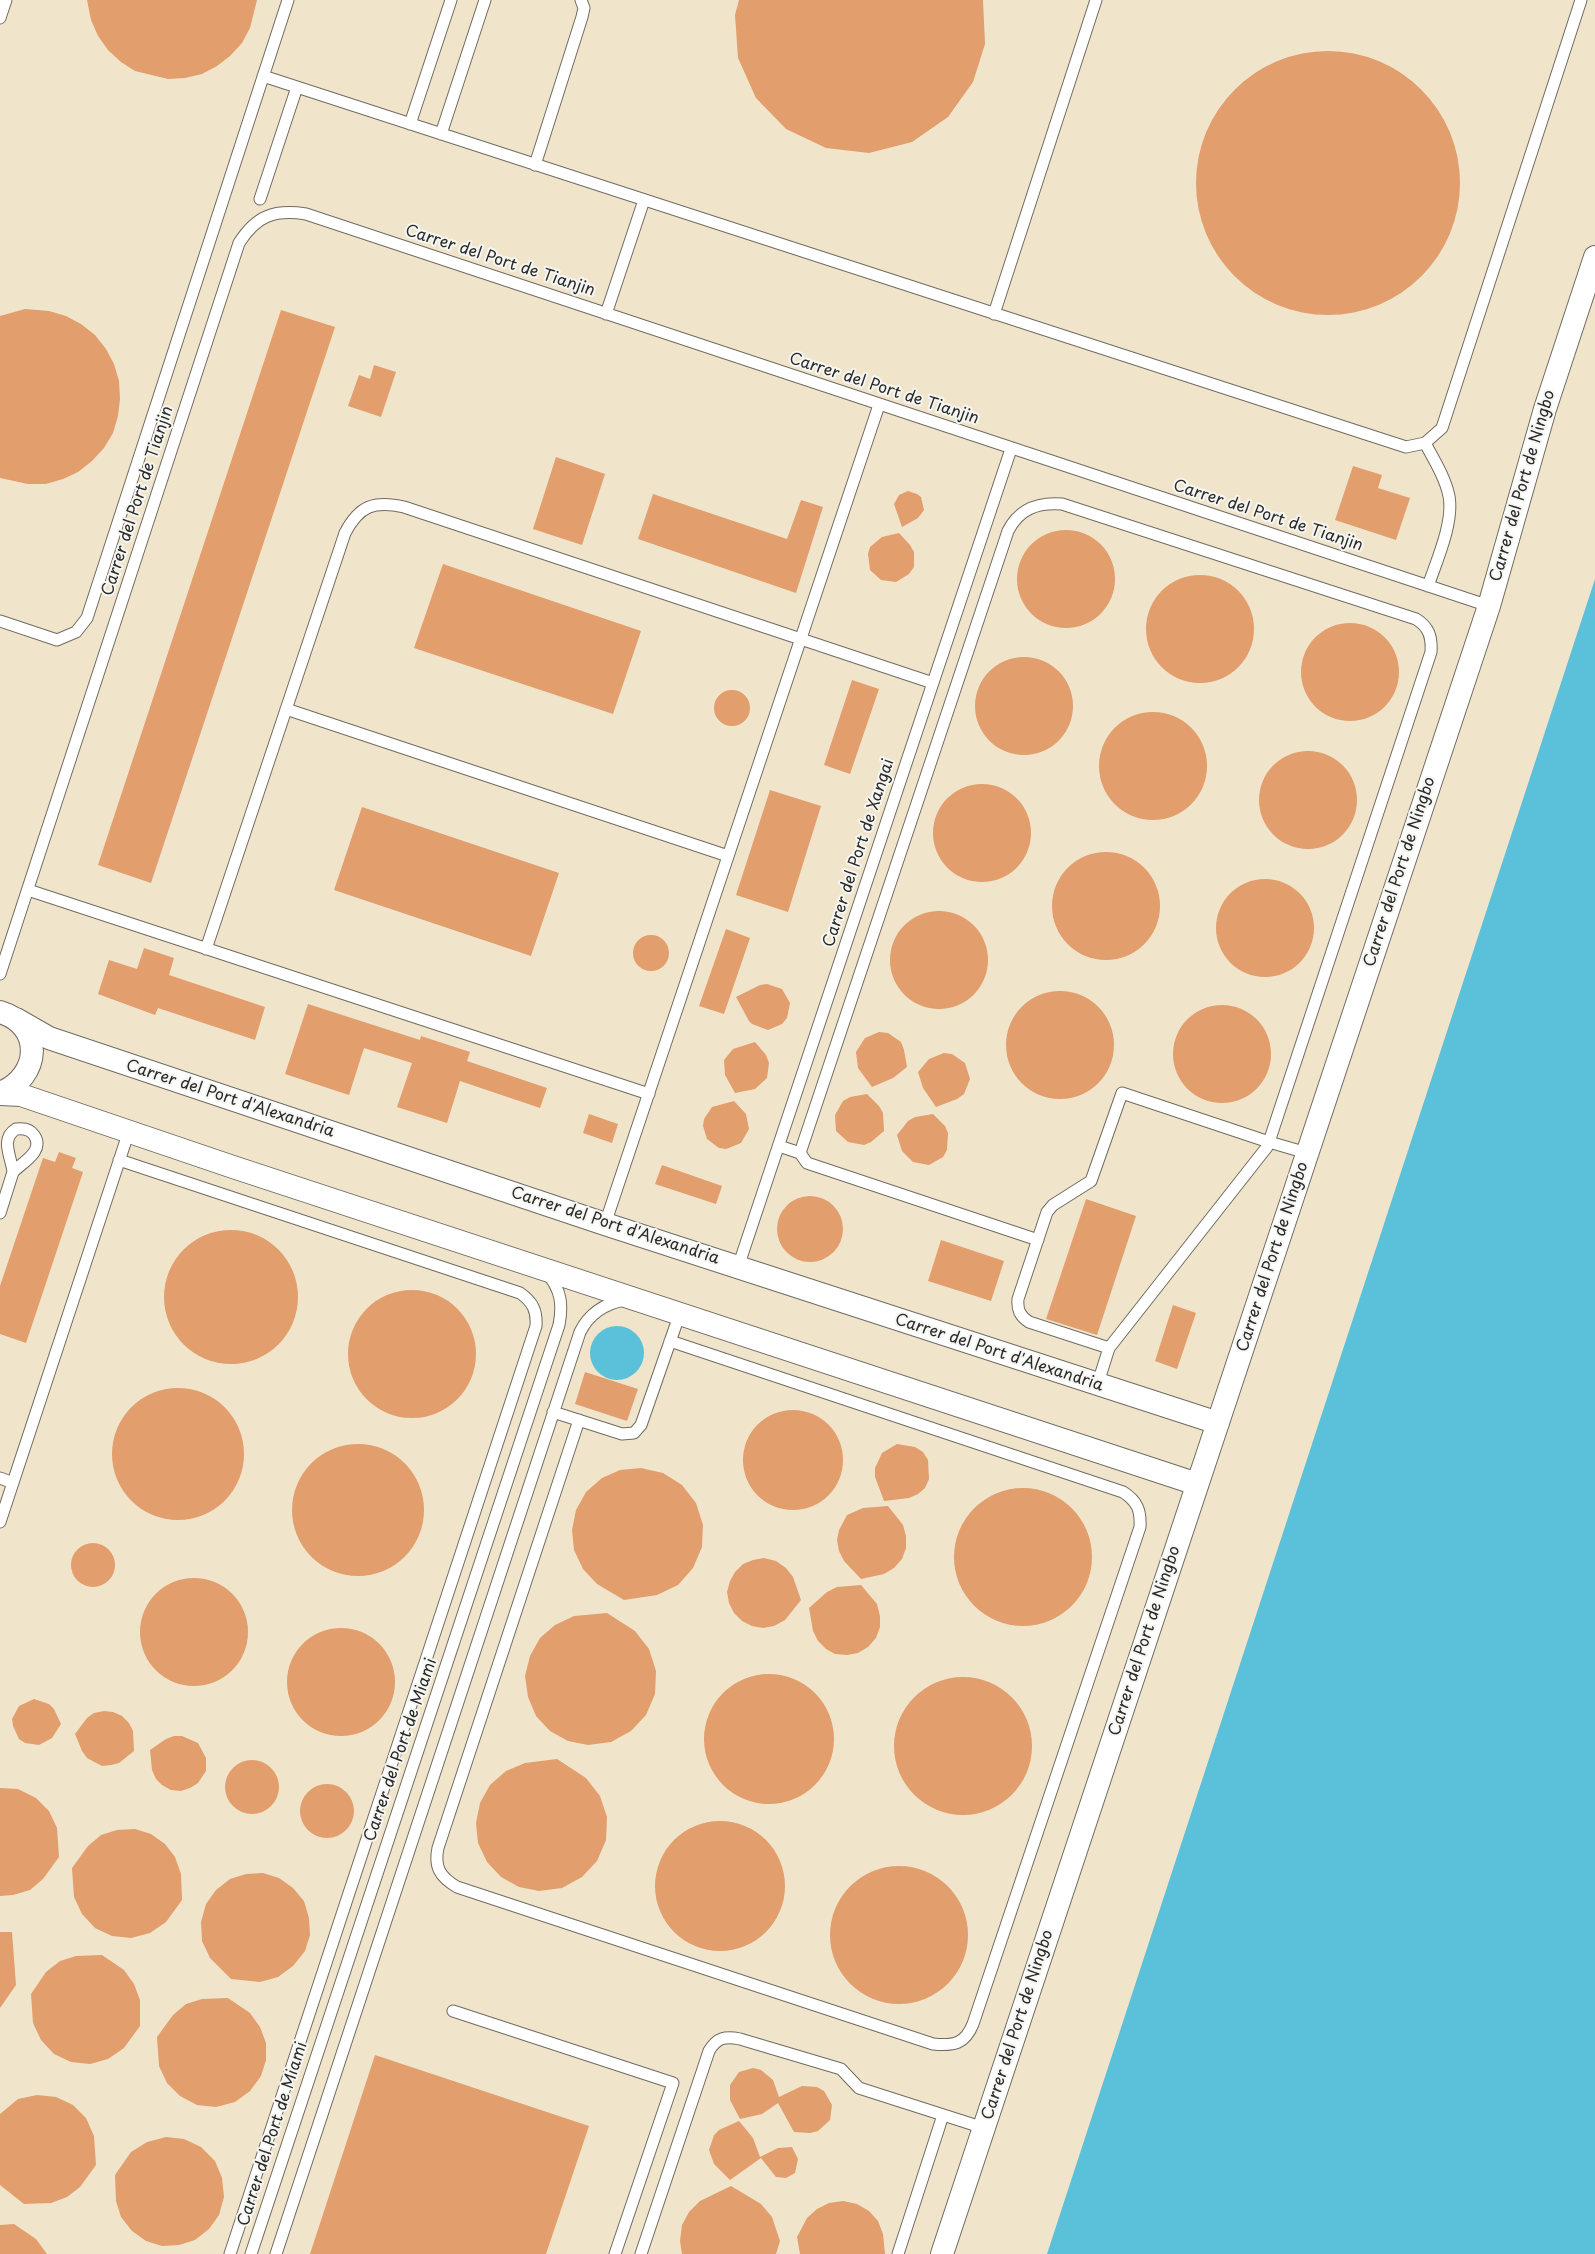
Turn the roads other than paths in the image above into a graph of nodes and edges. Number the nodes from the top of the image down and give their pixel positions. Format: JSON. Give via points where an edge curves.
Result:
{"nodes":[{"id":1,"x":6,"y":0,"type":"edge"},
{"id":2,"x":288,"y":0,"type":"edge"},
{"id":3,"x":451,"y":0,"type":"edge"},
{"id":4,"x":485,"y":0,"type":"edge"},
{"id":5,"x":581,"y":0,"type":"edge"},
{"id":6,"x":1096,"y":0,"type":"edge"},
{"id":7,"x":1581,"y":0,"type":"edge"},
{"id":8,"x":0,"y":18,"type":"edge"},
{"id":9,"x":263,"y":76,"type":"junction"},
{"id":10,"x":297,"y":87,"type":"junction"},
{"id":11,"x":410,"y":124,"type":"junction"},
{"id":12,"x":441,"y":134,"type":"junction"},
{"id":13,"x":535,"y":165,"type":"junction"},
{"id":14,"x":260,"y":198,"type":"dead end"},
{"id":15,"x":644,"y":200,"type":"junction"},
{"id":16,"x":1595,"y":257,"type":"edge"},
{"id":17,"x":606,"y":314,"type":"junction"},
{"id":18,"x":994,"y":314,"type":"junction"},
{"id":19,"x":879,"y":405,"type":"junction"},
{"id":20,"x":1425,"y":442,"type":"junction"},
{"id":21,"x":1011,"y":448,"type":"junction"},
{"id":22,"x":1428,"y":586,"type":"junction"},
{"id":23,"x":1489,"y":606,"type":"junction"},
{"id":24,"x":0,"y":621,"type":"edge"},
{"id":25,"x":801,"y":639,"type":"junction"},
{"id":26,"x":933,"y":683,"type":"junction"},
{"id":27,"x":286,"y":709,"type":"junction"},
{"id":28,"x":728,"y":856,"type":"junction"},
{"id":29,"x":28,"y":890,"type":"junction"},
{"id":30,"x":206,"y":949,"type":"junction"},
{"id":31,"x":0,"y":974,"type":"edge"},
{"id":32,"x":8,"y":1015,"type":"edge"},
{"id":33,"x":0,"y":1093,"type":"edge"},
{"id":34,"x":648,"y":1094,"type":"junction"},
{"id":35,"x":129,"y":1131,"type":"junction"},
{"id":36,"x":1268,"y":1142,"type":"junction"},
{"id":37,"x":778,"y":1146,"type":"junction"},
{"id":38,"x":800,"y":1153,"type":"junction"},
{"id":39,"x":1307,"y":1153,"type":"junction"},
{"id":40,"x":119,"y":1160,"type":"junction"},
{"id":41,"x":13,"y":1172,"type":"dead end"},
{"id":42,"x":0,"y":1213,"type":"edge"},
{"id":43,"x":605,"y":1224,"type":"junction"},
{"id":44,"x":1038,"y":1240,"type":"junction"},
{"id":45,"x":533,"y":1264,"type":"junction"},
{"id":46,"x":738,"y":1267,"type":"junction"},
{"id":47,"x":640,"y":1300,"type":"junction"},
{"id":48,"x":680,"y":1313,"type":"junction"},
{"id":49,"x":670,"y":1341,"type":"junction"},
{"id":50,"x":1110,"y":1348,"type":"junction"},
{"id":51,"x":1097,"y":1386,"type":"junction"},
{"id":52,"x":553,"y":1412,"type":"junction"},
{"id":53,"x":578,"y":1420,"type":"junction"},
{"id":54,"x":1218,"y":1423,"type":"junction"},
{"id":55,"x":0,"y":1478,"type":"edge"},
{"id":56,"x":13,"y":1483,"type":"junction"},
{"id":57,"x":1197,"y":1484,"type":"junction"},
{"id":58,"x":0,"y":1522,"type":"edge"},
{"id":59,"x":453,"y":2011,"type":"dead end"},
{"id":60,"x":943,"y":2115,"type":"junction"},
{"id":61,"x":984,"y":2128,"type":"junction"},
{"id":62,"x":230,"y":2254,"type":"edge"},
{"id":63,"x":251,"y":2254,"type":"edge"},
{"id":64,"x":276,"y":2254,"type":"edge"},
{"id":65,"x":615,"y":2254,"type":"edge"},
{"id":66,"x":641,"y":2254,"type":"edge"},
{"id":67,"x":898,"y":2254,"type":"edge"},
{"id":68,"x":942,"y":2254,"type":"edge"}],
"edges":[{"from":1,"to":8,"type":"lane"},
{"from":2,"to":9,"type":"lane"},
{"from":3,"to":11,"type":"lane"},
{"from":4,"to":12,"type":"lane"},
{"from":5,"to":13,"type":"lane","via":[[584,8],[582,17]]},
{"from":6,"to":18,"type":"lane"},
{"from":7,"to":20,"type":"lane","via":[[1442,428]]},
{"from":9,"to":10,"type":"lane"},
{"from":9,"to":24,"type":"lane","via":[[87,618],[76,632],[57,640]]},
{"from":10,"to":11,"type":"lane"},
{"from":10,"to":14,"type":"lane"},
{"from":11,"to":12,"type":"lane"},
{"from":12,"to":13,"type":"lane"},
{"from":13,"to":15,"type":"lane"},
{"from":15,"to":17,"type":"lane"},
{"from":15,"to":18,"type":"lane"},
{"from":16,"to":23,"type":"street","name":"Carrer del Port de Ningbo","via":[[1545,409]]},
{"from":17,"to":19,"type":"lane","name":"Carrer del Port de Tianjin"},
{"from":17,"to":29,"type":"lane","name":"Carrer del Port de Tianjin","via":[[306,214],[276,214],[260,218],[248,228],[239,243]]},
{"from":18,"to":20,"type":"lane","via":[[1390,443],[1406,447]]},
{"from":19,"to":21,"type":"lane","name":"Carrer del Port de Tianjin"},
{"from":19,"to":25,"type":"lane"},
{"from":20,"to":22,"type":"lane","via":[[1445,482],[1450,506],[1449,520]]},
{"from":21,"to":22,"type":"lane","name":"Carrer del Port de Tianjin"},
{"from":21,"to":26,"type":"lane","name":"Carrer del Port de Xangai"},
{"from":22,"to":23,"type":"lane","name":"Carrer del Port de Tianjin"},
{"from":23,"to":39,"type":"street","name":"Carrer del Port de Ningbo"},
{"from":25,"to":26,"type":"lane"},
{"from":25,"to":27,"type":"lane","via":[[404,507],[379,504],[359,513],[345,534]]},
{"from":25,"to":28,"type":"lane"},
{"from":26,"to":37,"type":"lane","name":"Carrer del Port de Xangai"},
{"from":27,"to":28,"type":"lane"},
{"from":27,"to":30,"type":"lane"},
{"from":28,"to":34,"type":"lane"},
{"from":29,"to":30,"type":"lane"},
{"from":29,"to":31,"type":"lane","name":"Carrer del Port de Tianjin"},
{"from":30,"to":34,"type":"lane"},
{"from":32,"to":33,"type":"street","via":[[25,1029],[32,1055],[22,1080],[12,1089]]},
{"from":32,"to":43,"type":"street","name":"Carrer del Port d'Alexandria","via":[[49,1038]]},
{"from":33,"to":35,"type":"street","via":[[21,1095]]},
{"from":34,"to":43,"type":"lane"},
{"from":35,"to":40,"type":"lane"},
{"from":35,"to":45,"type":"street"},
{"from":36,"to":38,"type":"lane","via":[[1431,652],[1429,632],[1416,619],[1062,504],[1048,503],[1022,512],[1008,531]]},
{"from":36,"to":39,"type":"lane"},
{"from":36,"to":44,"type":"lane","via":[[1122,1093],[1091,1181],[1049,1208]]},
{"from":36,"to":50,"type":"lane"},
{"from":37,"to":38,"type":"lane"},
{"from":37,"to":46,"type":"lane","name":"Carrer del Port de Xangai"},
{"from":38,"to":44,"type":"lane","via":[[807,1163]]},
{"from":39,"to":54,"type":"street","name":"Carrer del Port de Ningbo"},
{"from":40,"to":56,"type":"lane"},
{"from":40,"to":62,"type":"lane","via":[[520,1293],[529,1299],[537,1317]]},
{"from":41,"to":42,"type":"lane"},
{"from":43,"to":46,"type":"street","name":"Carrer del Port d'Alexandria"},
{"from":44,"to":50,"type":"lane","via":[[1018,1299],[1018,1312],[1029,1322]]},
{"from":45,"to":47,"type":"street"},
{"from":45,"to":63,"type":"lane","name":"Carrer del Port de Miami","via":[[546,1273],[560,1291],[562,1313],[559,1326]]},
{"from":46,"to":51,"type":"street","name":"Carrer del Port d'Alexandria"},
{"from":47,"to":48,"type":"street"},
{"from":47,"to":52,"type":"lane","via":[[608,1304],[586,1320]]},
{"from":48,"to":49,"type":"lane"},
{"from":48,"to":57,"type":"street"},
{"from":49,"to":53,"type":"lane","via":[[634,1433],[622,1434]]},
{"from":49,"to":53,"type":"lane","via":[[1123,1492],[1138,1506],[1140,1526],[973,2024],[969,2034],[960,2042],[933,2044],[457,1887],[438,1871],[438,1848]]},
{"from":50,"to":51,"type":"lane"},
{"from":51,"to":54,"type":"street","name":"Carrer del Port d'Alexandria"},
{"from":52,"to":53,"type":"lane"},
{"from":52,"to":64,"type":"lane"},
{"from":54,"to":57,"type":"street","name":"Carrer del Port de Ningbo"},
{"from":55,"to":56,"type":"lane"},
{"from":56,"to":58,"type":"lane"},
{"from":57,"to":61,"type":"street","name":"Carrer del Port de Ningbo"},
{"from":59,"to":65,"type":"lane","via":[[673,2084]]},
{"from":60,"to":61,"type":"lane"},
{"from":60,"to":66,"type":"lane","via":[[859,2088],[841,2069],[740,2038],[721,2038],[709,2050]]},
{"from":60,"to":67,"type":"lane"},
{"from":61,"to":68,"type":"street","name":"Carrer del Port de Ningbo"}]}
